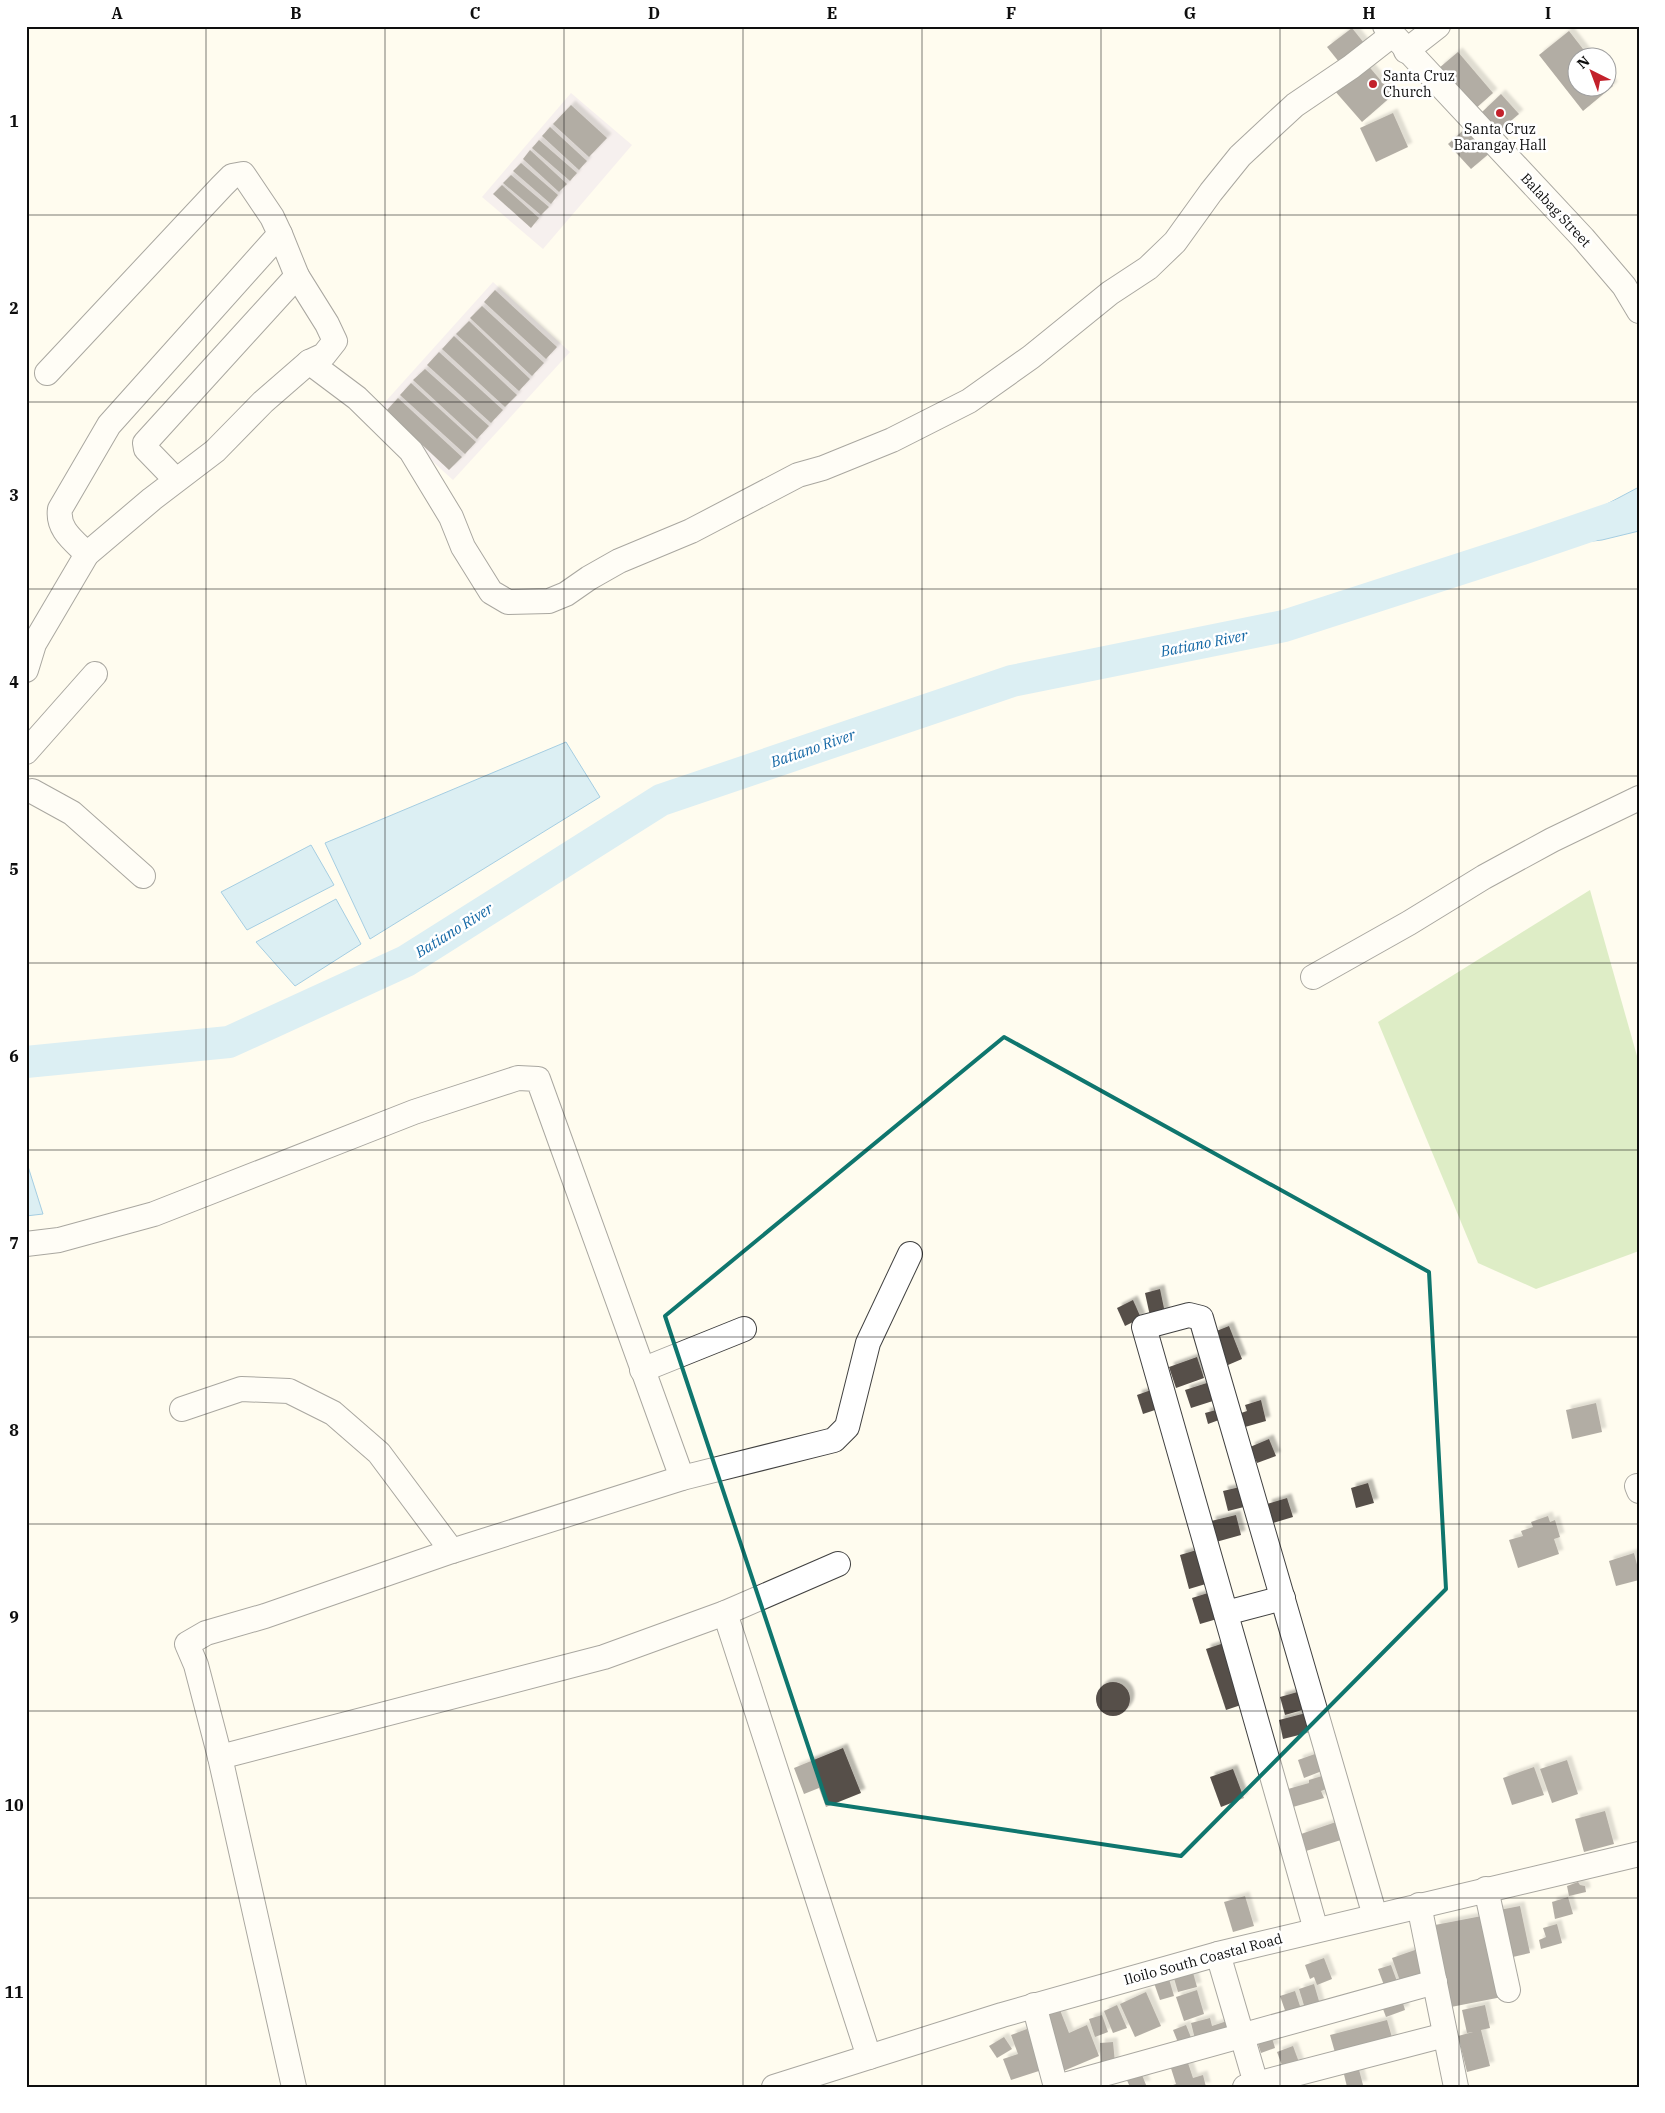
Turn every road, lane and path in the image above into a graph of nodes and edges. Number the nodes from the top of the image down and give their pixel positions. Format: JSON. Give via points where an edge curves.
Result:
{"nodes":[{"id":1,"x":1438,"y":26,"type":"edge"},
{"id":2,"x":1394,"y":37,"type":"edge"},
{"id":3,"x":280,"y":234,"type":"junction"},
{"id":4,"x":297,"y":276,"type":"junction"},
{"id":5,"x":1636,"y":299,"type":"edge"},
{"id":6,"x":309,"y":362,"type":"junction"},
{"id":7,"x":47,"y":373,"type":"dead end"},
{"id":8,"x":176,"y":480,"type":"junction"},
{"id":9,"x":87,"y":554,"type":"junction"},
{"id":10,"x":26,"y":670,"type":"edge"},
{"id":11,"x":95,"y":674,"type":"dead end"},
{"id":12,"x":26,"y":752,"type":"edge"},
{"id":13,"x":28,"y":789,"type":"edge"},
{"id":14,"x":1639,"y":798,"type":"edge"},
{"id":15,"x":143,"y":876,"type":"dead end"},
{"id":16,"x":1313,"y":977,"type":"dead end"},
{"id":17,"x":26,"y":1244,"type":"edge"},
{"id":18,"x":910,"y":1254,"type":"dead end"},
{"id":19,"x":744,"y":1329,"type":"dead end"},
{"id":20,"x":642,"y":1370,"type":"junction"},
{"id":21,"x":182,"y":1409,"type":"dead end"},
{"id":22,"x":682,"y":1478,"type":"junction"},
{"id":23,"x":452,"y":1551,"type":"junction"},
{"id":24,"x":838,"y":1564,"type":"dead end"},
{"id":25,"x":1282,"y":1598,"type":"junction"},
{"id":26,"x":725,"y":1613,"type":"junction"},
{"id":27,"x":1226,"y":1613,"type":"junction"},
{"id":28,"x":220,"y":1757,"type":"junction"},
{"id":29,"x":1639,"y":1854,"type":"edge"},
{"id":30,"x":1486,"y":1889,"type":"junction"},
{"id":31,"x":1419,"y":1905,"type":"junction"},
{"id":32,"x":1375,"y":1916,"type":"junction"},
{"id":33,"x":1316,"y":1930,"type":"junction"},
{"id":34,"x":1218,"y":1954,"type":"junction"},
{"id":35,"x":1435,"y":1982,"type":"junction"},
{"id":36,"x":1508,"y":1990,"type":"dead end"},
{"id":37,"x":1034,"y":2005,"type":"junction"},
{"id":38,"x":1242,"y":2035,"type":"junction"},
{"id":39,"x":1446,"y":2035,"type":"junction"},
{"id":40,"x":869,"y":2057,"type":"junction"},
{"id":41,"x":1253,"y":2086,"type":"edge"},
{"id":42,"x":294,"y":2087,"type":"edge"},
{"id":43,"x":774,"y":2087,"type":"edge"},
{"id":44,"x":1056,"y":2087,"type":"edge"},
{"id":45,"x":1456,"y":2087,"type":"edge"}],
"edges":[{"from":1,"to":2,"type":"street"},
{"from":2,"to":5,"type":"street","name":"Balabag Street"},
{"from":2,"to":6,"type":"street","via":[[1295,105],[1240,156],[1175,242],[1148,268],[1110,293],[969,401],[892,440],[798,475],[699,527],[619,561],[566,594],[548,601],[508,602],[491,592],[462,547],[451,517],[412,451],[357,398]]},
{"from":3,"to":4,"type":"street"},
{"from":3,"to":7,"type":"street","via":[[243,174],[232,176]]},
{"from":3,"to":9,"type":"street","via":[[109,425],[60,509],[59,520]]},
{"from":4,"to":6,"type":"street","via":[[335,342],[324,355]]},
{"from":4,"to":8,"type":"street","via":[[145,443],[146,449]]},
{"from":6,"to":8,"type":"street","via":[[215,451]]},
{"from":8,"to":9,"type":"street"},
{"from":9,"to":10,"type":"street","via":[[34,644]]},
{"from":11,"to":12,"type":"street"},
{"from":13,"to":15,"type":"street","via":[[72,813]]},
{"from":14,"to":16,"type":"street","via":[[1492,872]]},
{"from":17,"to":20,"type":"street","via":[[59,1240],[154,1214],[414,1112],[518,1078],[538,1079]]},
{"from":18,"to":22,"type":"street","via":[[868,1343],[847,1427],[841,1435],[834,1440]]},
{"from":19,"to":20,"type":"street"},
{"from":20,"to":22,"type":"street"},
{"from":21,"to":23,"type":"street","via":[[241,1388],[289,1391],[332,1414],[379,1453]]},
{"from":22,"to":23,"type":"street"},
{"from":23,"to":28,"type":"street","via":[[265,1616],[206,1633],[187,1644],[196,1665]]},
{"from":24,"to":26,"type":"street"},
{"from":25,"to":27,"type":"street"},
{"from":25,"to":27,"type":"street","via":[[1201,1318],[1188,1315],[1144,1327]]},
{"from":25,"to":32,"type":"street"},
{"from":26,"to":28,"type":"street","via":[[604,1657]]},
{"from":26,"to":40,"type":"street"},
{"from":27,"to":33,"type":"street"},
{"from":28,"to":42,"type":"street"},
{"from":29,"to":30,"type":"street","name":"Iloilo South Coastal Road"},
{"from":30,"to":31,"type":"street","name":"Iloilo South Coastal Road"},
{"from":30,"to":36,"type":"street"},
{"from":31,"to":32,"type":"street","name":"Iloilo South Coastal Road"},
{"from":31,"to":35,"type":"street"},
{"from":32,"to":33,"type":"street","name":"Iloilo South Coastal Road"},
{"from":33,"to":34,"type":"street","name":"Iloilo South Coastal Road"},
{"from":34,"to":37,"type":"street","name":"Iloilo South Coastal Road"},
{"from":34,"to":38,"type":"street"},
{"from":35,"to":38,"type":"street"},
{"from":35,"to":39,"type":"street"},
{"from":37,"to":40,"type":"street","name":"Iloilo South Coastal Road"},
{"from":37,"to":44,"type":"street"},
{"from":38,"to":41,"type":"street"},
{"from":38,"to":44,"type":"street"},
{"from":39,"to":41,"type":"street"},
{"from":39,"to":45,"type":"street"},
{"from":40,"to":43,"type":"street","name":"Iloilo South Coastal Road"}]}
